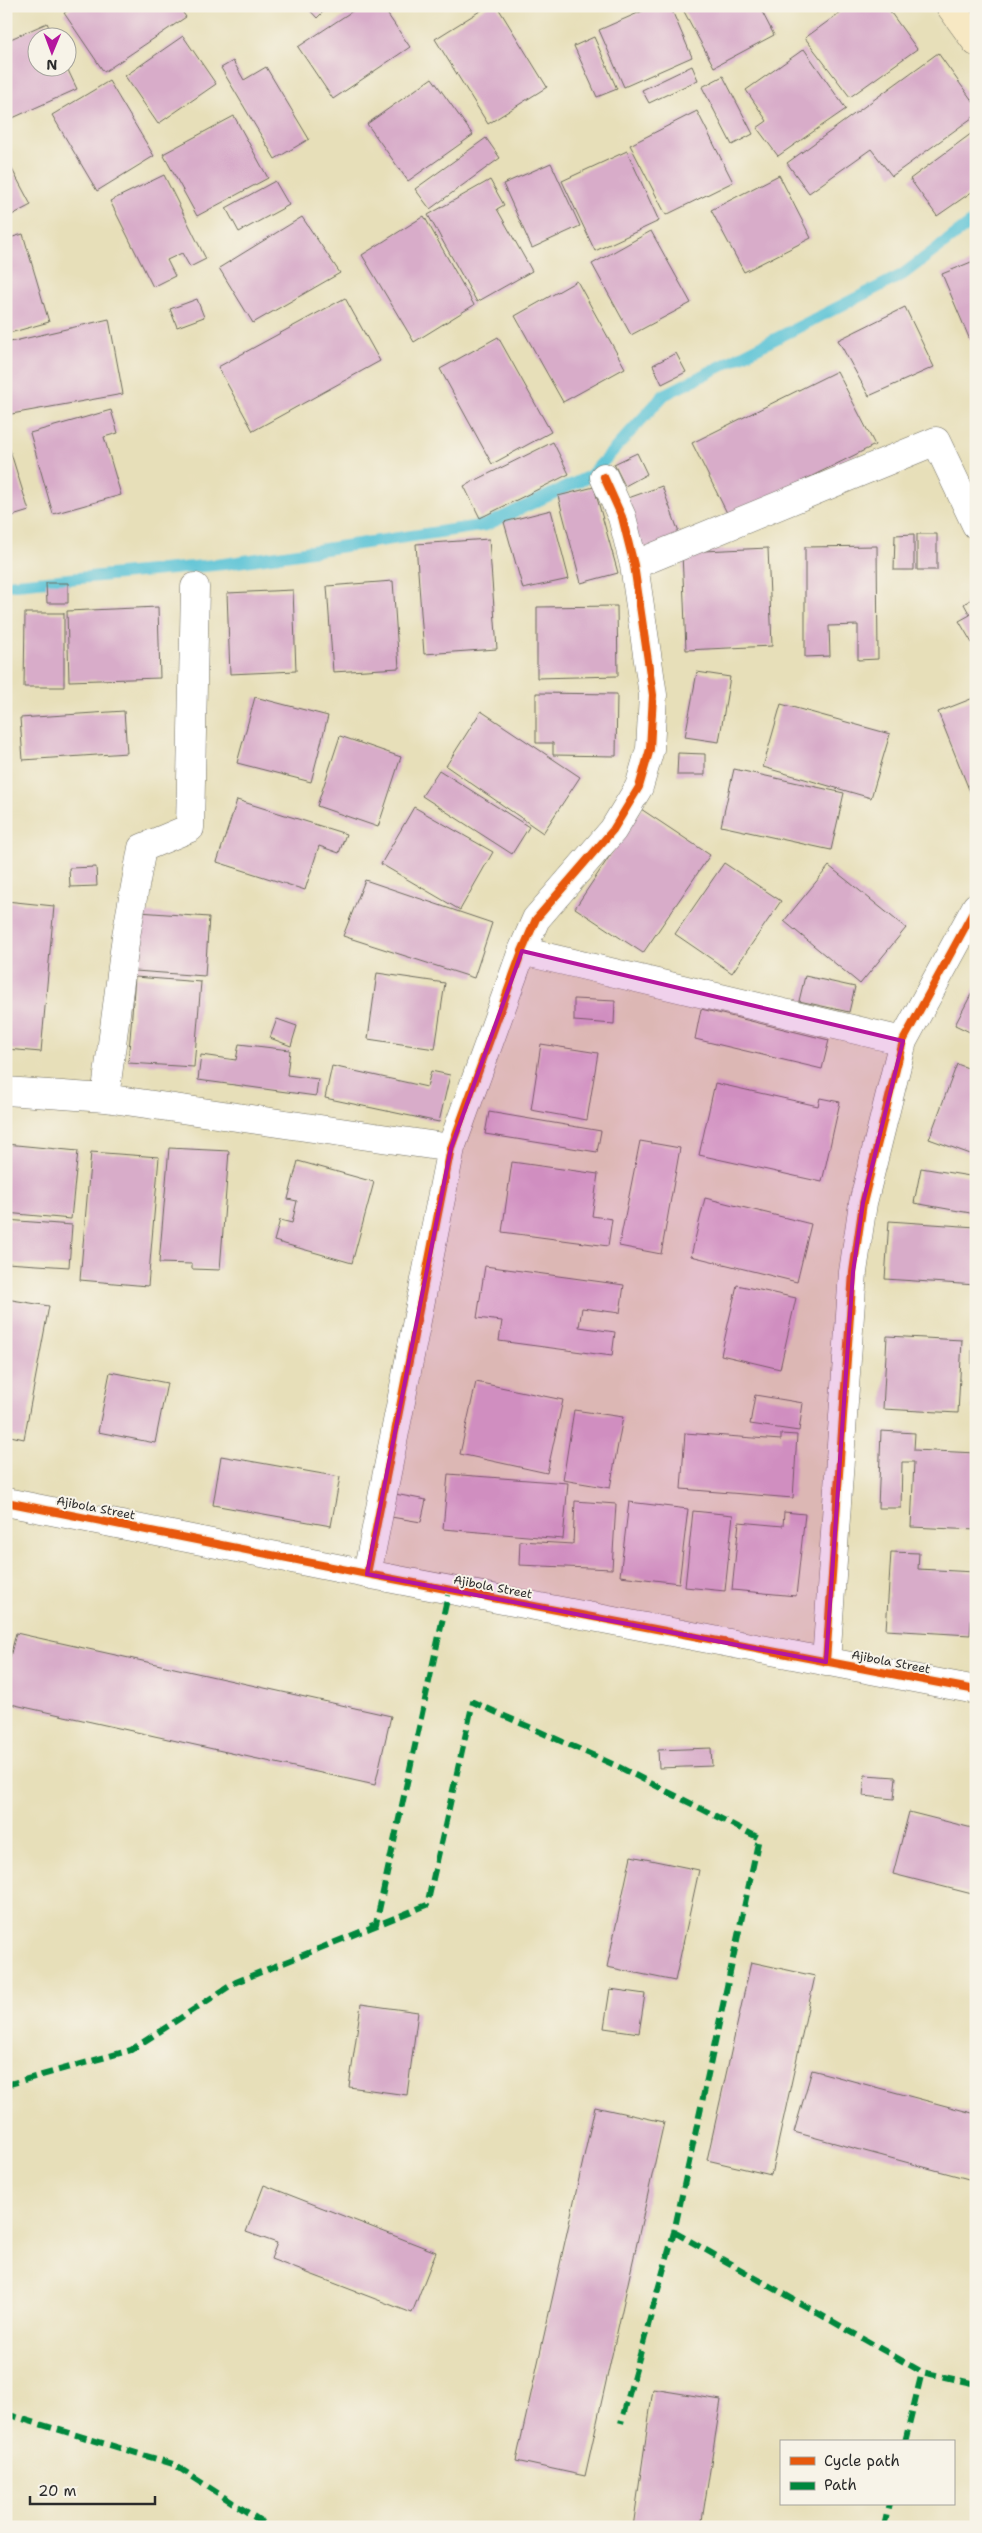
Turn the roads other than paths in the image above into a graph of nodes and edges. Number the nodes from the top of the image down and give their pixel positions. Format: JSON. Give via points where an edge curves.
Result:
{"nodes":[{"id":1,"x":950,"y":6,"type":"edge"},
{"id":2,"x":976,"y":42,"type":"edge"},
{"id":3,"x":604,"y":477,"type":"dead end"},
{"id":4,"x":976,"y":526,"type":"edge"},
{"id":5,"x":634,"y":565,"type":"junction"},
{"id":6,"x":195,"y":587,"type":"dead end"},
{"id":7,"x":976,"y":907,"type":"edge"},
{"id":8,"x":522,"y":951,"type":"junction"},
{"id":9,"x":904,"y":1041,"type":"junction"},
{"id":10,"x":6,"y":1091,"type":"edge"},
{"id":11,"x":105,"y":1098,"type":"junction"},
{"id":12,"x":451,"y":1148,"type":"junction"},
{"id":13,"x":6,"y":1502,"type":"edge"},
{"id":14,"x":368,"y":1574,"type":"junction"},
{"id":15,"x":826,"y":1662,"type":"junction"},
{"id":16,"x":976,"y":1690,"type":"edge"}],
"edges":[{"from":1,"to":2,"type":"street"},
{"from":3,"to":5,"type":"street","via":[[622,518]]},
{"from":4,"to":5,"type":"street","via":[[936,441]]},
{"from":5,"to":8,"type":"street","via":[[653,696],[650,749],[644,772],[614,830],[536,919]]},
{"from":6,"to":11,"type":"street","via":[[190,828],[142,848],[126,936]]},
{"from":7,"to":9,"type":"street"},
{"from":8,"to":9,"type":"street"},
{"from":8,"to":12,"type":"street"},
{"from":9,"to":15,"type":"street","via":[[863,1203],[852,1272]]},
{"from":10,"to":11,"type":"street"},
{"from":11,"to":12,"type":"street"},
{"from":12,"to":14,"type":"street"},
{"from":13,"to":14,"type":"street","name":"Ajibola Street"},
{"from":14,"to":15,"type":"street","name":"Ajibola Street"},
{"from":15,"to":16,"type":"street","name":"Ajibola Street"}]}
